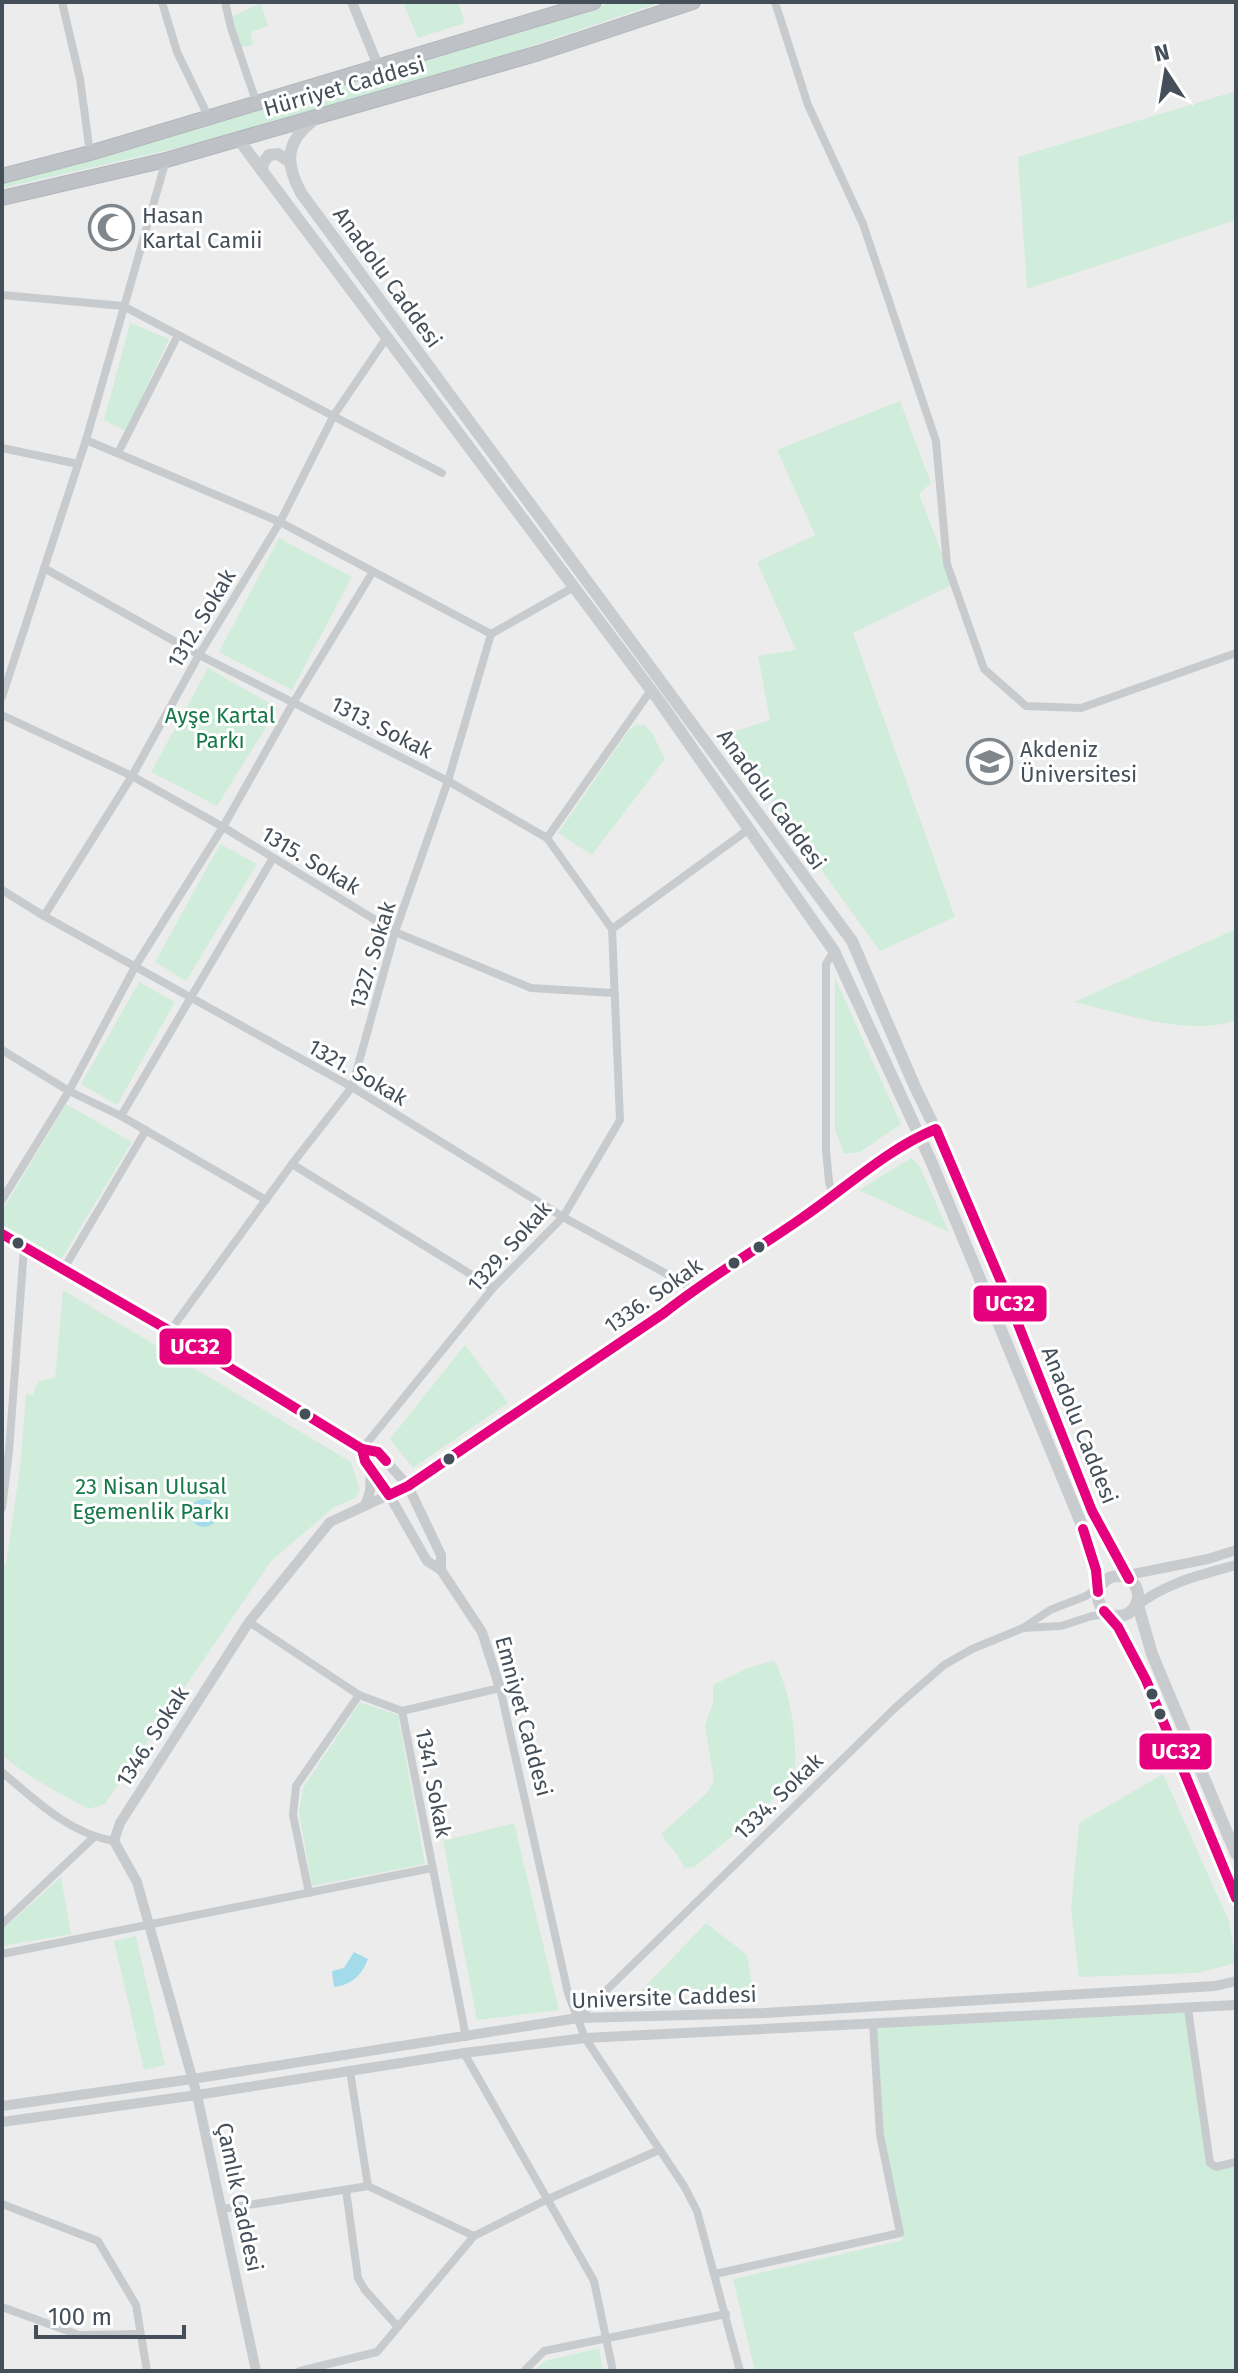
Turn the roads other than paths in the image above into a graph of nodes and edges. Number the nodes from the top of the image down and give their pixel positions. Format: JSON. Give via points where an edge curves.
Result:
{"nodes":[{"id":1,"x":62,"y":2,"type":"edge"},
{"id":2,"x":162,"y":2,"type":"edge"},
{"id":3,"x":225,"y":2,"type":"edge"},
{"id":4,"x":352,"y":2,"type":"edge"},
{"id":5,"x":594,"y":2,"type":"edge"},
{"id":6,"x":693,"y":2,"type":"edge"},
{"id":7,"x":775,"y":2,"type":"edge"},
{"id":8,"x":379,"y":68,"type":"junction"},
{"id":9,"x":257,"y":104,"type":"junction"},
{"id":10,"x":318,"y":117,"type":"junction"},
{"id":11,"x":209,"y":118,"type":"junction"},
{"id":12,"x":239,"y":140,"type":"junction"},
{"id":13,"x":90,"y":153,"type":"junction"},
{"id":14,"x":166,"y":160,"type":"junction"},
{"id":15,"x":290,"y":162,"type":"junction"},
{"id":16,"x":262,"y":171,"type":"junction"},
{"id":17,"x":2,"y":176,"type":"edge"},
{"id":18,"x":2,"y":198,"type":"edge"},
{"id":19,"x":2,"y":295,"type":"edge"},
{"id":20,"x":123,"y":306,"type":"junction"},
{"id":21,"x":178,"y":335,"type":"junction"},
{"id":22,"x":387,"y":337,"type":"junction"},
{"id":23,"x":334,"y":415,"type":"junction"},
{"id":24,"x":86,"y":440,"type":"junction"},
{"id":25,"x":2,"y":448,"type":"edge"},
{"id":26,"x":118,"y":453,"type":"junction"},
{"id":27,"x":78,"y":464,"type":"junction"},
{"id":28,"x":442,"y":473,"type":"dead end"},
{"id":29,"x":280,"y":522,"type":"junction"},
{"id":30,"x":44,"y":568,"type":"junction"},
{"id":31,"x":372,"y":573,"type":"junction"},
{"id":32,"x":574,"y":587,"type":"junction"},
{"id":33,"x":491,"y":634,"type":"junction"},
{"id":34,"x":1236,"y":653,"type":"edge"},
{"id":35,"x":199,"y":655,"type":"junction"},
{"id":36,"x":651,"y":690,"type":"junction"},
{"id":37,"x":2,"y":697,"type":"edge"},
{"id":38,"x":293,"y":703,"type":"junction"},
{"id":39,"x":2,"y":715,"type":"edge"},
{"id":40,"x":132,"y":776,"type":"junction"},
{"id":41,"x":448,"y":781,"type":"junction"},
{"id":42,"x":223,"y":827,"type":"junction"},
{"id":43,"x":749,"y":829,"type":"junction"},
{"id":44,"x":547,"y":838,"type":"junction"},
{"id":45,"x":273,"y":858,"type":"junction"},
{"id":46,"x":2,"y":890,"type":"edge"},
{"id":47,"x":44,"y":916,"type":"junction"},
{"id":48,"x":612,"y":929,"type":"junction"},
{"id":49,"x":395,"y":932,"type":"junction"},
{"id":50,"x":834,"y":951,"type":"junction"},
{"id":51,"x":136,"y":965,"type":"junction"},
{"id":52,"x":614,"y":993,"type":"junction"},
{"id":53,"x":189,"y":997,"type":"junction"},
{"id":54,"x":2,"y":1050,"type":"edge"},
{"id":55,"x":352,"y":1087,"type":"junction"},
{"id":56,"x":69,"y":1091,"type":"junction"},
{"id":57,"x":121,"y":1116,"type":"junction"},
{"id":58,"x":936,"y":1129,"type":"junction"},
{"id":59,"x":146,"y":1130,"type":"junction"},
{"id":60,"x":920,"y":1136,"type":"junction"},
{"id":61,"x":292,"y":1164,"type":"junction"},
{"id":62,"x":833,"y":1196,"type":"junction"},
{"id":63,"x":2,"y":1200,"type":"edge"},
{"id":64,"x":266,"y":1200,"type":"junction"},
{"id":65,"x":563,"y":1217,"type":"junction"},
{"id":66,"x":2,"y":1234,"type":"edge"},
{"id":67,"x":24,"y":1248,"type":"junction"},
{"id":68,"x":63,"y":1270,"type":"junction"},
{"id":69,"x":493,"y":1288,"type":"junction"},
{"id":70,"x":694,"y":1289,"type":"junction"},
{"id":71,"x":170,"y":1331,"type":"junction"},
{"id":72,"x":362,"y":1449,"type":"junction"},
{"id":73,"x":6,"y":1450,"type":"edge"},
{"id":74,"x":371,"y":1469,"type":"junction"},
{"id":75,"x":408,"y":1486,"type":"junction"},
{"id":76,"x":389,"y":1495,"type":"junction"},
{"id":77,"x":365,"y":1506,"type":"junction"},
{"id":78,"x":2,"y":1508,"type":"edge"},
{"id":79,"x":1236,"y":1550,"type":"edge"},
{"id":80,"x":1236,"y":1565,"type":"edge"},
{"id":81,"x":441,"y":1570,"type":"junction"},
{"id":82,"x":1126,"y":1577,"type":"junction"},
{"id":83,"x":1099,"y":1589,"type":"junction"},
{"id":84,"x":1136,"y":1605,"type":"junction"},
{"id":85,"x":1107,"y":1613,"type":"junction"},
{"id":86,"x":249,"y":1622,"type":"junction"},
{"id":87,"x":1023,"y":1628,"type":"junction"},
{"id":88,"x":500,"y":1688,"type":"junction"},
{"id":89,"x":359,"y":1695,"type":"junction"},
{"id":90,"x":402,"y":1711,"type":"junction"},
{"id":91,"x":2,"y":1772,"type":"edge"},
{"id":92,"x":93,"y":1838,"type":"junction"},
{"id":93,"x":114,"y":1841,"type":"junction"},
{"id":94,"x":1236,"y":1854,"type":"edge"},
{"id":95,"x":432,"y":1868,"type":"junction"},
{"id":96,"x":309,"y":1893,"type":"junction"},
{"id":97,"x":1236,"y":1898,"type":"edge"},
{"id":98,"x":2,"y":1924,"type":"edge"},
{"id":99,"x":151,"y":1925,"type":"junction"},
{"id":100,"x":2,"y":1954,"type":"edge"},
{"id":101,"x":1236,"y":1981,"type":"edge"},
{"id":102,"x":1236,"y":2005,"type":"edge"},
{"id":103,"x":1188,"y":2009,"type":"junction"},
{"id":104,"x":578,"y":2018,"type":"junction"},
{"id":105,"x":873,"y":2024,"type":"junction"},
{"id":106,"x":466,"y":2037,"type":"junction"},
{"id":107,"x":585,"y":2038,"type":"junction"},
{"id":108,"x":464,"y":2053,"type":"junction"},
{"id":109,"x":350,"y":2071,"type":"junction"},
{"id":110,"x":192,"y":2079,"type":"junction"},
{"id":111,"x":197,"y":2095,"type":"junction"},
{"id":112,"x":2,"y":2106,"type":"edge"},
{"id":113,"x":2,"y":2122,"type":"edge"},
{"id":114,"x":659,"y":2150,"type":"junction"},
{"id":115,"x":1236,"y":2162,"type":"edge"},
{"id":116,"x":368,"y":2186,"type":"junction"},
{"id":117,"x":346,"y":2190,"type":"junction"},
{"id":118,"x":546,"y":2200,"type":"junction"},
{"id":119,"x":2,"y":2204,"type":"edge"},
{"id":120,"x":223,"y":2209,"type":"junction"},
{"id":121,"x":474,"y":2236,"type":"junction"},
{"id":122,"x":715,"y":2274,"type":"junction"},
{"id":123,"x":2,"y":2307,"type":"edge"},
{"id":124,"x":726,"y":2314,"type":"junction"},
{"id":125,"x":398,"y":2327,"type":"junction"},
{"id":126,"x":140,"y":2334,"type":"junction"},
{"id":127,"x":605,"y":2340,"type":"junction"},
{"id":128,"x":147,"y":2371,"type":"edge"},
{"id":129,"x":256,"y":2371,"type":"edge"},
{"id":130,"x":300,"y":2371,"type":"edge"},
{"id":131,"x":524,"y":2371,"type":"edge"},
{"id":132,"x":613,"y":2371,"type":"edge"},
{"id":133,"x":740,"y":2371,"type":"edge"}],
"edges":[{"from":1,"to":13,"type":"street"},
{"from":2,"to":11,"type":"street","via":[[177,52]]},
{"from":3,"to":9,"type":"street"},
{"from":4,"to":8,"type":"street"},
{"from":5,"to":8,"type":"highway","name":"Hürriyet Caddesi"},
{"from":6,"to":10,"type":"highway","name":"Hürriyet Caddesi"},
{"from":7,"to":34,"type":"street","via":[[808,105],[863,224],[936,441],[947,564],[984,669],[1026,706],[1081,708]]},
{"from":8,"to":9,"type":"highway","name":"Hürriyet Caddesi"},
{"from":9,"to":11,"type":"highway","name":"Hürriyet Caddesi"},
{"from":10,"to":12,"type":"highway","name":"Hürriyet Caddesi"},
{"from":10,"to":15,"type":"main road","via":[[294,139]]},
{"from":11,"to":13,"type":"highway","name":"Hürriyet Caddesi"},
{"from":12,"to":14,"type":"highway","name":"Hürriyet Caddesi"},
{"from":12,"to":16,"type":"main road","name":"Anadolu Caddesi"},
{"from":13,"to":17,"type":"highway","name":"Hürriyet Caddesi"},
{"from":14,"to":18,"type":"highway","name":"Hürriyet Caddesi"},
{"from":14,"to":20,"type":"street"},
{"from":15,"to":16,"type":"main road","via":[[269,155]]},
{"from":15,"to":58,"type":"main road","name":"Anadolu Caddesi","via":[[301,193],[852,941]]},
{"from":16,"to":22,"type":"main road","name":"Anadolu Caddesi"},
{"from":19,"to":20,"type":"street"},
{"from":20,"to":21,"type":"street"},
{"from":20,"to":24,"type":"street"},
{"from":21,"to":23,"type":"street"},
{"from":21,"to":26,"type":"street"},
{"from":22,"to":23,"type":"street","name":"1312. Sokak"},
{"from":22,"to":32,"type":"main road","name":"Anadolu Caddesi"},
{"from":23,"to":28,"type":"street"},
{"from":23,"to":29,"type":"street","name":"1312. Sokak"},
{"from":24,"to":26,"type":"street"},
{"from":24,"to":27,"type":"street"},
{"from":25,"to":27,"type":"street"},
{"from":26,"to":29,"type":"street"},
{"from":27,"to":30,"type":"street"},
{"from":29,"to":31,"type":"street"},
{"from":29,"to":35,"type":"street","name":"1312. Sokak"},
{"from":30,"to":35,"type":"street","name":"1313. Sokak"},
{"from":30,"to":37,"type":"street"},
{"from":31,"to":33,"type":"street"},
{"from":31,"to":38,"type":"street"},
{"from":32,"to":33,"type":"street"},
{"from":32,"to":36,"type":"main road","name":"Anadolu Caddesi"},
{"from":33,"to":41,"type":"street","name":"1327. Sokak"},
{"from":35,"to":38,"type":"street","name":"1313. Sokak"},
{"from":35,"to":40,"type":"street","name":"1312. Sokak"},
{"from":36,"to":43,"type":"main road","name":"Anadolu Caddesi"},
{"from":36,"to":44,"type":"street"},
{"from":38,"to":41,"type":"street","name":"1313. Sokak"},
{"from":38,"to":42,"type":"street"},
{"from":39,"to":40,"type":"street","name":"1315. Sokak"},
{"from":40,"to":42,"type":"street","name":"1315. Sokak"},
{"from":40,"to":47,"type":"street","name":"1312. Sokak"},
{"from":41,"to":44,"type":"street","name":"1313. Sokak"},
{"from":41,"to":49,"type":"street","name":"1327. Sokak"},
{"from":42,"to":45,"type":"street","name":"1315. Sokak"},
{"from":42,"to":51,"type":"street"},
{"from":43,"to":48,"type":"street"},
{"from":43,"to":50,"type":"main road","name":"Anadolu Caddesi"},
{"from":44,"to":48,"type":"street","name":"1313. Sokak"},
{"from":45,"to":49,"type":"street","name":"1315. Sokak"},
{"from":45,"to":53,"type":"street"},
{"from":46,"to":47,"type":"street","name":"1321. Sokak"},
{"from":47,"to":51,"type":"street","name":"1321. Sokak"},
{"from":48,"to":52,"type":"street"},
{"from":49,"to":52,"type":"street","name":"1315. Sokak","via":[[531,988]]},
{"from":49,"to":55,"type":"street","name":"1327. Sokak"},
{"from":50,"to":60,"type":"main road","name":"Anadolu Caddesi"},
{"from":50,"to":62,"type":"street","via":[[826,964],[826,1150]]},
{"from":51,"to":53,"type":"street","name":"1321. Sokak"},
{"from":51,"to":56,"type":"street"},
{"from":52,"to":65,"type":"street","name":"1329. Sokak","via":[[620,1120]]},
{"from":53,"to":55,"type":"street","name":"1321. Sokak"},
{"from":53,"to":57,"type":"street"},
{"from":54,"to":56,"type":"street"},
{"from":55,"to":61,"type":"street","name":"1327. Sokak"},
{"from":55,"to":65,"type":"street","name":"1321. Sokak"},
{"from":56,"to":57,"type":"street"},
{"from":56,"to":63,"type":"street"},
{"from":57,"to":59,"type":"street"},
{"from":58,"to":60,"type":"street"},
{"from":58,"to":82,"type":"main road","name":"Anadolu Caddesi","via":[[1085,1493]]},
{"from":59,"to":64,"type":"street"},
{"from":59,"to":68,"type":"street"},
{"from":60,"to":62,"type":"street","name":"1336. Sokak"},
{"from":60,"to":83,"type":"main road","name":"Anadolu Caddesi","via":[[1088,1540]]},
{"from":61,"to":64,"type":"street","name":"1327. Sokak"},
{"from":61,"to":69,"type":"street"},
{"from":62,"to":70,"type":"street","name":"1336. Sokak"},
{"from":64,"to":71,"type":"street","name":"1327. Sokak"},
{"from":65,"to":69,"type":"street","name":"1329. Sokak"},
{"from":65,"to":70,"type":"street","name":"1321. Sokak"},
{"from":66,"to":67,"type":"street","name":"Emniyet Caddesi"},
{"from":67,"to":68,"type":"street","name":"Emniyet Caddesi"},
{"from":67,"to":73,"type":"street"},
{"from":68,"to":71,"type":"street","name":"Emniyet Caddesi"},
{"from":69,"to":72,"type":"street","name":"1329. Sokak"},
{"from":70,"to":75,"type":"street","name":"1336. Sokak"},
{"from":71,"to":72,"type":"street","name":"Emniyet Caddesi"},
{"from":72,"to":74,"type":"street"},
{"from":72,"to":75,"type":"street","name":"Emniyet Caddesi","via":[[378,1452]]},
{"from":73,"to":78,"type":"street"},
{"from":74,"to":76,"type":"street"},
{"from":74,"to":77,"type":"street"},
{"from":75,"to":76,"type":"street","name":"1346. Sokak"},
{"from":75,"to":81,"type":"street","name":"Emniyet Caddesi","via":[[441,1555]]},
{"from":76,"to":77,"type":"street","name":"1346. Sokak"},
{"from":76,"to":81,"type":"street","via":[[427,1561]]},
{"from":77,"to":86,"type":"street","name":"1346. Sokak","via":[[330,1522]]},
{"from":79,"to":82,"type":"street"},
{"from":80,"to":84,"type":"street","via":[[1185,1579]]},
{"from":81,"to":88,"type":"street","name":"Emniyet Caddesi","via":[[482,1632]]},
{"from":82,"to":83,"type":"main road","via":[[1110,1577]]},
{"from":82,"to":84,"type":"main road","via":[[1137,1589]]},
{"from":83,"to":85,"type":"main road","via":[[1100,1605]]},
{"from":83,"to":87,"type":"street","name":"1334. Sokak"},
{"from":84,"to":85,"type":"main road","via":[[1123,1615]]},
{"from":84,"to":94,"type":"main road"},
{"from":85,"to":87,"type":"street","name":"1334. Sokak","via":[[1061,1626]]},
{"from":85,"to":97,"type":"main road","via":[[1146,1680]]},
{"from":86,"to":89,"type":"street","name":"1341. Sokak"},
{"from":86,"to":93,"type":"street","name":"1346. Sokak","via":[[120,1823]]},
{"from":87,"to":104,"type":"street","name":"1334. Sokak","via":[[944,1665],[896,1707]]},
{"from":88,"to":90,"type":"street"},
{"from":88,"to":104,"type":"street","name":"Emniyet Caddesi"},
{"from":89,"to":90,"type":"street","name":"1341. Sokak"},
{"from":89,"to":96,"type":"street","via":[[296,1786],[293,1815]]},
{"from":90,"to":95,"type":"street","name":"1341. Sokak"},
{"from":91,"to":92,"type":"street","via":[[45,1809]]},
{"from":92,"to":93,"type":"street"},
{"from":92,"to":98,"type":"street"},
{"from":93,"to":99,"type":"street","via":[[137,1882]]},
{"from":95,"to":96,"type":"street"},
{"from":95,"to":106,"type":"street","name":"1341. Sokak"},
{"from":96,"to":99,"type":"street"},
{"from":99,"to":100,"type":"street"},
{"from":99,"to":110,"type":"street"},
{"from":101,"to":104,"type":"street","name":"Universite Caddesi","via":[[764,2013]]},
{"from":102,"to":103,"type":"street","name":"Universite Caddesi"},
{"from":103,"to":105,"type":"street","name":"Universite Caddesi"},
{"from":103,"to":115,"type":"street","via":[[1210,2163],[1216,2167]]},
{"from":104,"to":106,"type":"street","name":"Universite Caddesi"},
{"from":104,"to":107,"type":"street","name":"Emniyet Caddesi"},
{"from":105,"to":107,"type":"street","name":"Universite Caddesi"},
{"from":105,"to":122,"type":"street","via":[[880,2135],[900,2233]]},
{"from":106,"to":110,"type":"street","name":"Universite Caddesi"},
{"from":107,"to":108,"type":"street","name":"Universite Caddesi"},
{"from":107,"to":114,"type":"street","name":"Emniyet Caddesi"},
{"from":108,"to":109,"type":"street","name":"Universite Caddesi"},
{"from":108,"to":118,"type":"street"},
{"from":109,"to":111,"type":"street","name":"Universite Caddesi"},
{"from":109,"to":116,"type":"street"},
{"from":110,"to":111,"type":"street","name":"Çamlık Caddesi"},
{"from":110,"to":112,"type":"street","name":"Universite Caddesi"},
{"from":111,"to":113,"type":"street","name":"Universite Caddesi"},
{"from":111,"to":120,"type":"street","name":"Çamlık Caddesi"},
{"from":114,"to":118,"type":"street"},
{"from":114,"to":122,"type":"street","name":"Emniyet Caddesi","via":[[697,2211]]},
{"from":116,"to":117,"type":"street"},
{"from":116,"to":121,"type":"street"},
{"from":117,"to":120,"type":"street"},
{"from":117,"to":125,"type":"street","via":[[358,2278]]},
{"from":118,"to":121,"type":"street"},
{"from":118,"to":127,"type":"street","via":[[594,2281]]},
{"from":119,"to":126,"type":"street","via":[[98,2241],[136,2305]]},
{"from":120,"to":129,"type":"street","name":"Çamlık Caddesi"},
{"from":121,"to":125,"type":"street"},
{"from":122,"to":124,"type":"street","name":"Emniyet Caddesi"},
{"from":123,"to":126,"type":"street","via":[[79,2335]]},
{"from":124,"to":127,"type":"street"},
{"from":124,"to":133,"type":"street","name":"Emniyet Caddesi"},
{"from":125,"to":130,"type":"street","via":[[377,2352]]},
{"from":126,"to":128,"type":"street"},
{"from":127,"to":131,"type":"street","via":[[544,2351]]},
{"from":127,"to":132,"type":"street"}]}
